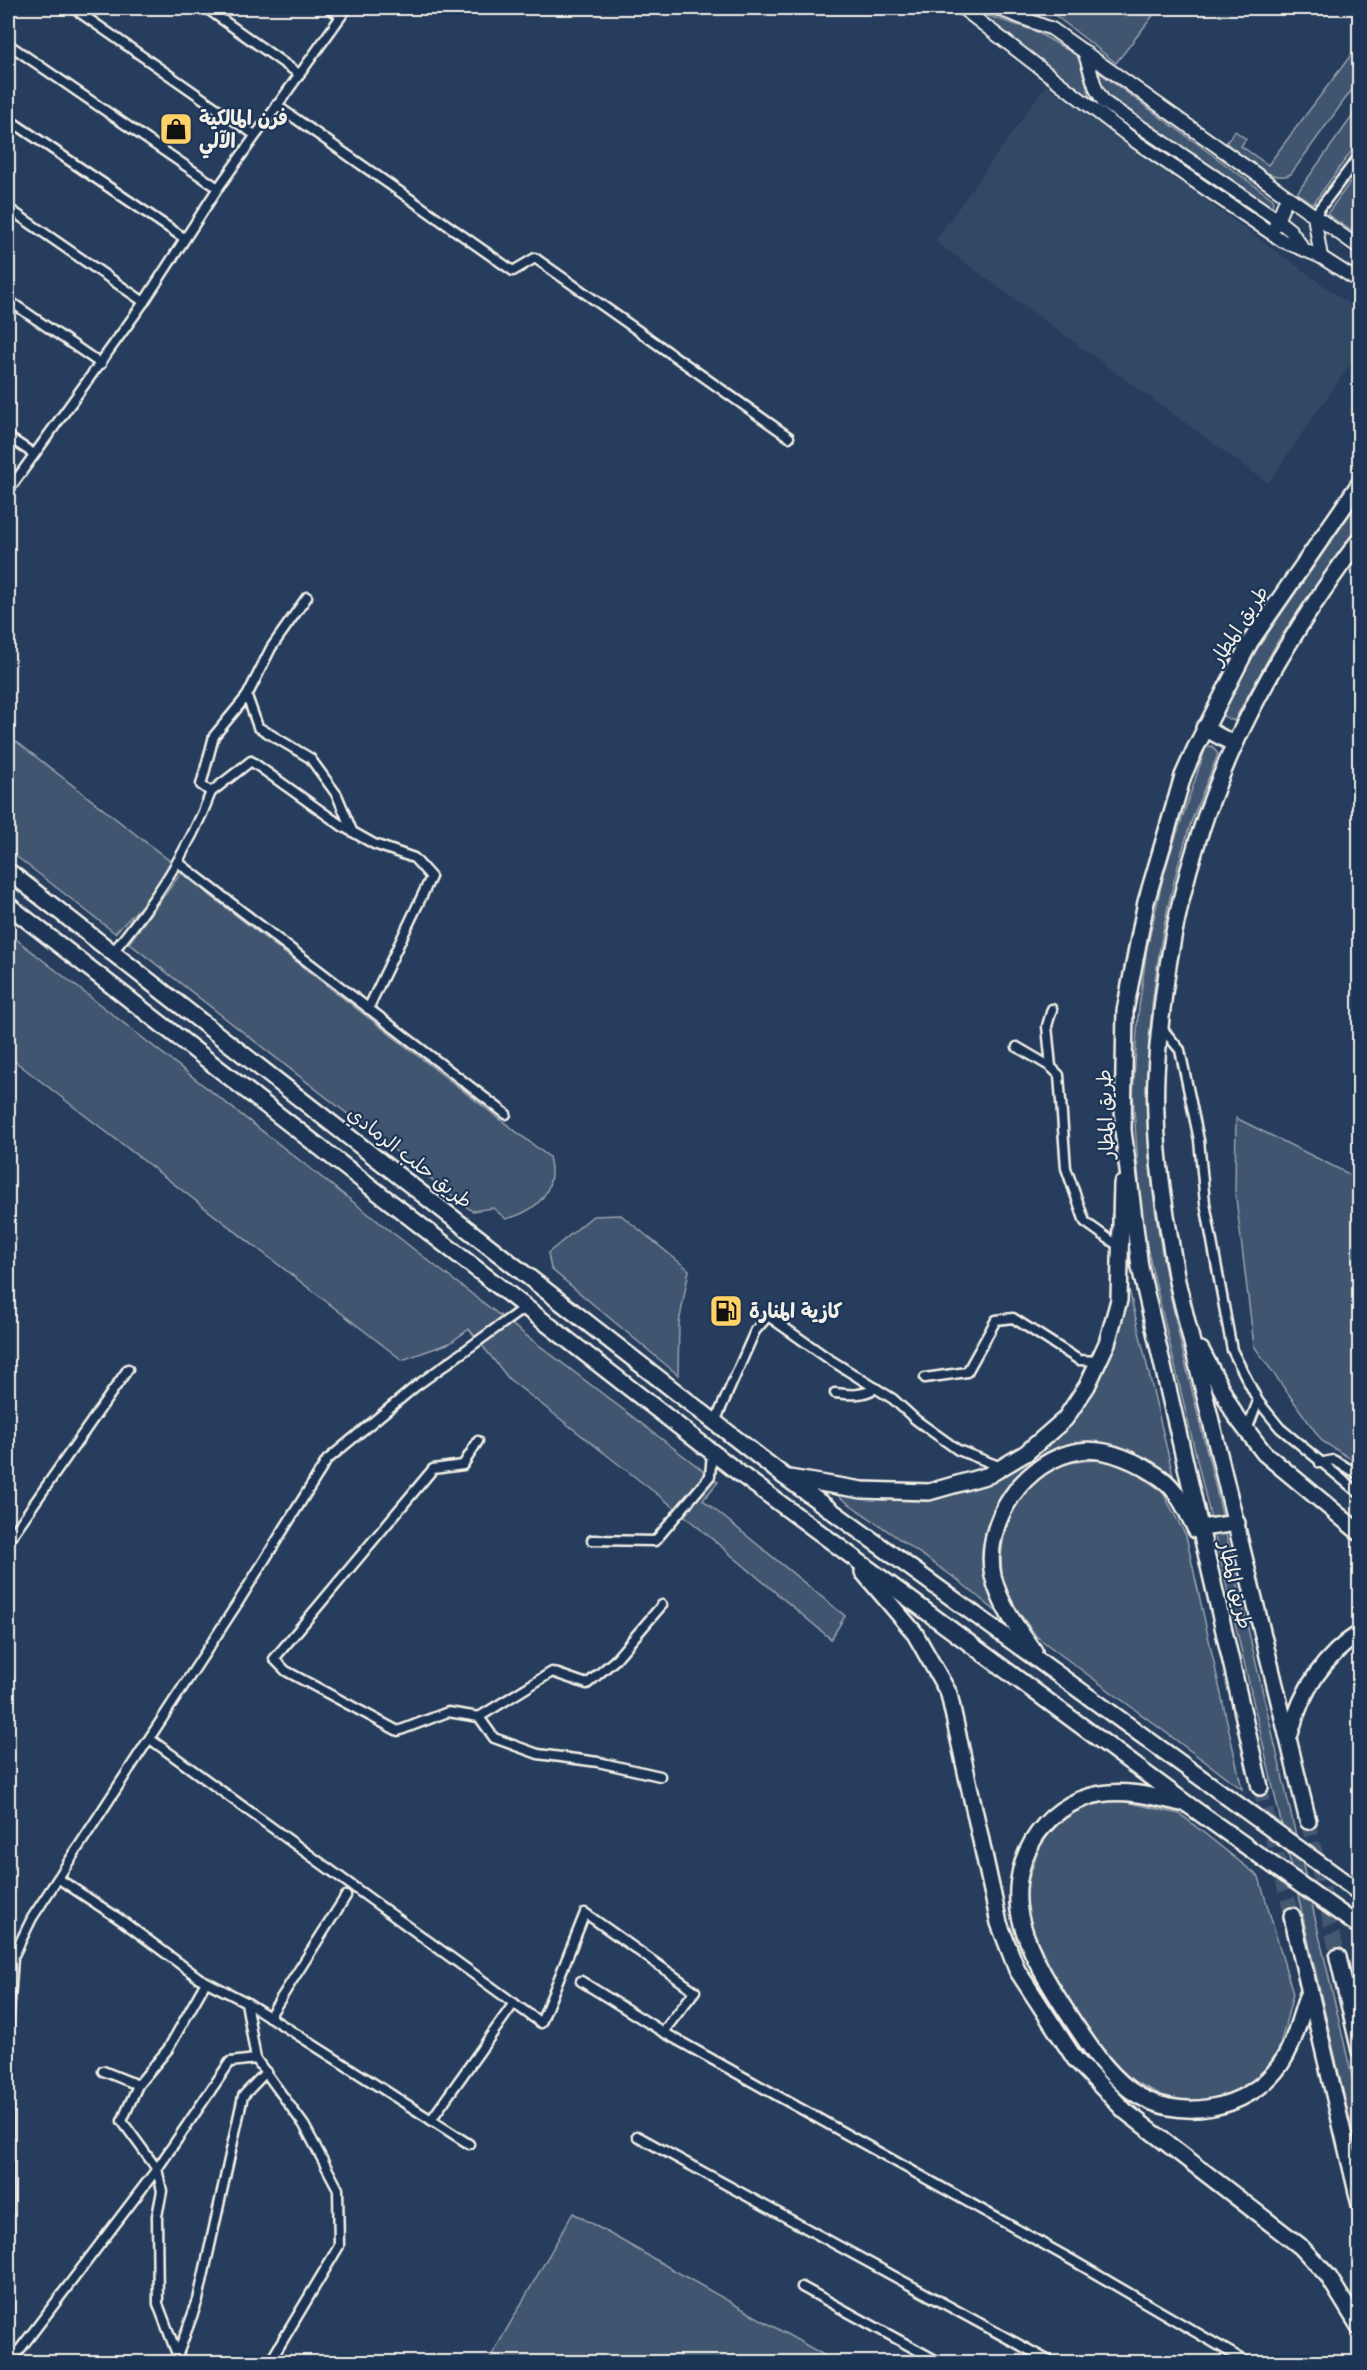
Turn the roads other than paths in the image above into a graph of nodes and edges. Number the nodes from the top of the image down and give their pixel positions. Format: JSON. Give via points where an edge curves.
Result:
{"nodes":[{"id":1,"x":73,"y":8,"type":"edge"},
{"id":2,"x":206,"y":8,"type":"edge"},
{"id":3,"x":329,"y":8,"type":"edge"},
{"id":4,"x":347,"y":8,"type":"edge"},
{"id":5,"x":962,"y":8,"type":"edge"},
{"id":6,"x":996,"y":8,"type":"edge"},
{"id":7,"x":341,"y":16,"type":"junction"},
{"id":8,"x":8,"y":44,"type":"edge"},
{"id":9,"x":1084,"y":51,"type":"junction"},
{"id":10,"x":299,"y":74,"type":"junction"},
{"id":11,"x":276,"y":105,"type":"junction"},
{"id":12,"x":8,"y":119,"type":"edge"},
{"id":13,"x":255,"y":135,"type":"junction"},
{"id":14,"x":1359,"y":155,"type":"edge"},
{"id":15,"x":218,"y":188,"type":"junction"},
{"id":16,"x":1287,"y":197,"type":"junction"},
{"id":17,"x":8,"y":208,"type":"edge"},
{"id":18,"x":1314,"y":216,"type":"junction"},
{"id":19,"x":1277,"y":220,"type":"junction"},
{"id":20,"x":1273,"y":234,"type":"junction"},
{"id":21,"x":184,"y":238,"type":"junction"},
{"id":22,"x":1303,"y":248,"type":"junction"},
{"id":23,"x":1359,"y":248,"type":"edge"},
{"id":24,"x":1321,"y":257,"type":"junction"},
{"id":25,"x":1359,"y":282,"type":"edge"},
{"id":26,"x":8,"y":300,"type":"edge"},
{"id":27,"x":144,"y":302,"type":"junction"},
{"id":28,"x":101,"y":364,"type":"junction"},
{"id":29,"x":8,"y":437,"type":"edge"},
{"id":30,"x":789,"y":437,"type":"dead end"},
{"id":31,"x":34,"y":454,"type":"junction"},
{"id":32,"x":1359,"y":483,"type":"edge"},
{"id":33,"x":8,"y":491,"type":"edge"},
{"id":34,"x":1359,"y":539,"type":"edge"},
{"id":35,"x":307,"y":597,"type":"dead end"},
{"id":36,"x":247,"y":696,"type":"junction"},
{"id":37,"x":1204,"y":728,"type":"junction"},
{"id":38,"x":1234,"y":744,"type":"junction"},
{"id":39,"x":211,"y":792,"type":"junction"},
{"id":40,"x":352,"y":832,"type":"junction"},
{"id":41,"x":178,"y":863,"type":"junction"},
{"id":42,"x":8,"y":872,"type":"edge"},
{"id":43,"x":8,"y":905,"type":"edge"},
{"id":44,"x":112,"y":953,"type":"junction"},
{"id":45,"x":368,"y":1009,"type":"junction"},
{"id":46,"x":1052,"y":1009,"type":"dead end"},
{"id":47,"x":1160,"y":1025,"type":"junction"},
{"id":48,"x":1017,"y":1047,"type":"dead end"},
{"id":49,"x":1051,"y":1066,"type":"junction"},
{"id":50,"x":506,"y":1114,"type":"dead end"},
{"id":51,"x":1123,"y":1130,"type":"junction"},
{"id":52,"x":1120,"y":1247,"type":"junction"},
{"id":53,"x":529,"y":1312,"type":"junction"},
{"id":54,"x":1190,"y":1329,"type":"junction"},
{"id":55,"x":1098,"y":1361,"type":"junction"},
{"id":56,"x":128,"y":1369,"type":"dead end"},
{"id":57,"x":926,"y":1378,"type":"dead end"},
{"id":58,"x":876,"y":1388,"type":"junction"},
{"id":59,"x":835,"y":1393,"type":"dead end"},
{"id":60,"x":1258,"y":1401,"type":"junction"},
{"id":61,"x":715,"y":1422,"type":"junction"},
{"id":62,"x":1247,"y":1430,"type":"junction"},
{"id":63,"x":478,"y":1441,"type":"dead end"},
{"id":64,"x":712,"y":1453,"type":"junction"},
{"id":65,"x":1320,"y":1463,"type":"junction"},
{"id":66,"x":1002,"y":1467,"type":"junction"},
{"id":67,"x":739,"y":1473,"type":"junction"},
{"id":68,"x":1359,"y":1475,"type":"edge"},
{"id":69,"x":785,"y":1478,"type":"junction"},
{"id":70,"x":1359,"y":1494,"type":"edge"},
{"id":71,"x":1237,"y":1523,"type":"junction"},
{"id":72,"x":1201,"y":1528,"type":"junction"},
{"id":73,"x":1359,"y":1533,"type":"edge"},
{"id":74,"x":592,"y":1540,"type":"dead end"},
{"id":75,"x":8,"y":1541,"type":"edge"},
{"id":76,"x":1207,"y":1554,"type":"junction"},
{"id":77,"x":662,"y":1605,"type":"dead end"},
{"id":78,"x":1359,"y":1633,"type":"edge"},
{"id":79,"x":1044,"y":1663,"type":"junction"},
{"id":80,"x":479,"y":1717,"type":"junction"},
{"id":81,"x":1289,"y":1737,"type":"junction"},
{"id":82,"x":150,"y":1739,"type":"junction"},
{"id":83,"x":660,"y":1776,"type":"dead end"},
{"id":84,"x":1260,"y":1788,"type":"tunnel mouth"},
{"id":85,"x":1187,"y":1804,"type":"junction"},
{"id":86,"x":1308,"y":1821,"type":"tunnel mouth"},
{"id":87,"x":59,"y":1879,"type":"junction"},
{"id":88,"x":1359,"y":1893,"type":"edge"},
{"id":89,"x":346,"y":1896,"type":"dead end"},
{"id":90,"x":1292,"y":1916,"type":"tunnel mouth"},
{"id":91,"x":1359,"y":1927,"type":"edge"},
{"id":92,"x":1338,"y":1957,"type":"tunnel mouth"},
{"id":93,"x":581,"y":1981,"type":"dead end"},
{"id":94,"x":206,"y":1982,"type":"junction"},
{"id":95,"x":1308,"y":1994,"type":"junction"},
{"id":96,"x":246,"y":2002,"type":"junction"},
{"id":97,"x":514,"y":2003,"type":"junction"},
{"id":98,"x":269,"y":2017,"type":"junction"},
{"id":99,"x":663,"y":2032,"type":"junction"},
{"id":100,"x":1359,"y":2052,"type":"edge"},
{"id":101,"x":256,"y":2059,"type":"junction"},
{"id":102,"x":103,"y":2071,"type":"dead end"},
{"id":103,"x":266,"y":2072,"type":"junction"},
{"id":104,"x":138,"y":2085,"type":"junction"},
{"id":105,"x":431,"y":2120,"type":"junction"},
{"id":106,"x":637,"y":2136,"type":"dead end"},
{"id":107,"x":469,"y":2144,"type":"dead end"},
{"id":108,"x":158,"y":2169,"type":"junction"},
{"id":109,"x":1359,"y":2205,"type":"edge"},
{"id":110,"x":802,"y":2287,"type":"dead end"},
{"id":111,"x":1359,"y":2328,"type":"edge"},
{"id":112,"x":178,"y":2361,"type":"edge"},
{"id":113,"x":11,"y":2362,"type":"edge"},
{"id":114,"x":270,"y":2362,"type":"edge"},
{"id":115,"x":939,"y":2362,"type":"edge"},
{"id":116,"x":1051,"y":2362,"type":"edge"},
{"id":117,"x":1247,"y":2362,"type":"edge"}],
"edges":[{"from":1,"to":13,"type":"street"},
{"from":2,"to":10,"type":"street"},
{"from":3,"to":7,"type":"street"},
{"from":4,"to":7,"type":"street"},
{"from":5,"to":20,"type":"main road","via":[[1126,135]]},
{"from":6,"to":9,"type":"main road","via":[[1046,25]]},
{"from":7,"to":10,"type":"street"},
{"from":8,"to":15,"type":"street"},
{"from":9,"to":16,"type":"main road"},
{"from":9,"to":19,"type":"main road","via":[[1104,102]]},
{"from":10,"to":11,"type":"street"},
{"from":11,"to":13,"type":"street"},
{"from":11,"to":30,"type":"street","via":[[513,271],[535,258]]},
{"from":12,"to":21,"type":"street"},
{"from":13,"to":15,"type":"street"},
{"from":14,"to":18,"type":"street"},
{"from":15,"to":21,"type":"street"},
{"from":16,"to":18,"type":"main road"},
{"from":16,"to":19,"type":"main road"},
{"from":17,"to":27,"type":"street"},
{"from":18,"to":23,"type":"main road"},
{"from":18,"to":24,"type":"main road"},
{"from":19,"to":20,"type":"main road"},
{"from":19,"to":22,"type":"main road"},
{"from":20,"to":22,"type":"main road"},
{"from":21,"to":27,"type":"street"},
{"from":22,"to":24,"type":"main road"},
{"from":24,"to":25,"type":"main road"},
{"from":26,"to":28,"type":"street"},
{"from":27,"to":28,"type":"street"},
{"from":28,"to":31,"type":"street"},
{"from":29,"to":31,"type":"street"},
{"from":31,"to":33,"type":"street"},
{"from":32,"to":37,"type":"highway","name":"طريق المطار","via":[[1250,642]]},
{"from":34,"to":38,"type":"highway","name":"طريق المطار","via":[[1266,680]]},
{"from":35,"to":36,"type":"street","via":[[271,648]]},
{"from":36,"to":39,"type":"street","via":[[214,736],[201,785]]},
{"from":36,"to":40,"type":"street","via":[[258,727],[310,758],[337,795]]},
{"from":37,"to":38,"type":"highway"},
{"from":37,"to":51,"type":"highway","name":"طريق المطار","via":[[1183,776],[1146,902],[1125,1011]]},
{"from":38,"to":47,"type":"highway","name":"طريق المطار","via":[[1204,815],[1181,893]]},
{"from":39,"to":40,"type":"street","via":[[251,761]]},
{"from":39,"to":41,"type":"street"},
{"from":40,"to":45,"type":"street","via":[[414,858],[431,877]]},
{"from":41,"to":44,"type":"street","via":[[152,905]]},
{"from":41,"to":45,"type":"street"},
{"from":42,"to":44,"type":"highway","name":"طريق حلب الرمادي"},
{"from":43,"to":53,"type":"highway"},
{"from":44,"to":61,"type":"highway","name":"طريق حلب الرمادي"},
{"from":45,"to":50,"type":"street"},
{"from":46,"to":49,"type":"street","via":[[1047,1026]]},
{"from":47,"to":54,"type":"highway","name":"طريق المطار","via":[[1157,1126],[1177,1281]]},
{"from":47,"to":60,"type":"street","via":[[1180,1050],[1199,1140],[1207,1215],[1232,1350]]},
{"from":48,"to":49,"type":"street"},
{"from":49,"to":52,"type":"street","via":[[1059,1075],[1066,1168],[1085,1222]]},
{"from":51,"to":52,"type":"highway"},
{"from":51,"to":72,"type":"highway","name":"طريق المطار","via":[[1140,1267]]},
{"from":52,"to":55,"type":"highway","via":[[1119,1300]]},
{"from":53,"to":64,"type":"highway"},
{"from":53,"to":82,"type":"street","via":[[416,1386],[327,1460]]},
{"from":54,"to":62,"type":"highway","via":[[1235,1415]]},
{"from":54,"to":71,"type":"highway","name":"طريق المطار"},
{"from":55,"to":57,"type":"street","via":[[1079,1360],[1013,1318],[996,1320],[967,1372]]},
{"from":55,"to":66,"type":"highway","via":[[1065,1419],[1026,1453]]},
{"from":56,"to":75,"type":"street"},
{"from":58,"to":59,"type":"street","via":[[865,1394]]},
{"from":58,"to":61,"type":"street","via":[[768,1316],[755,1331]]},
{"from":58,"to":66,"type":"street","via":[[958,1450]]},
{"from":60,"to":62,"type":"street"},
{"from":60,"to":65,"type":"street","via":[[1280,1428]]},
{"from":61,"to":69,"type":"highway","name":"طريق حلب الرمادي"},
{"from":62,"to":73,"type":"highway","via":[[1264,1453]]},
{"from":63,"to":80,"type":"street","via":[[464,1465],[433,1470],[274,1659],[286,1671],[398,1731],[448,1712]]},
{"from":64,"to":67,"type":"highway"},
{"from":64,"to":74,"type":"street","via":[[710,1476],[655,1542]]},
{"from":65,"to":68,"type":"street","via":[[1333,1460]]},
{"from":65,"to":70,"type":"street"},
{"from":66,"to":69,"type":"highway","via":[[989,1475],[929,1492],[862,1490]]},
{"from":67,"to":85,"type":"highway"},
{"from":67,"to":111,"type":"highway","via":[[854,1562],[914,1632],[950,1694],[999,1923],[1017,1970],[1075,2060],[1125,2111],[1300,2246],[1328,2276]]},
{"from":69,"to":79,"type":"highway","name":"طريق حلب الرمادي"},
{"from":71,"to":72,"type":"highway"},
{"from":71,"to":81,"type":"highway","name":"طريق المطار"},
{"from":72,"to":76,"type":"highway","name":"طريق المطار"},
{"from":76,"to":79,"type":"highway","via":[[1181,1500],[1162,1478],[1120,1456],[1081,1450],[1050,1461],[1030,1475],[1000,1513],[992,1560],[998,1590],[1010,1618]]},
{"from":76,"to":84,"type":"highway","name":"طريق المطار"},
{"from":77,"to":80,"type":"street","via":[[614,1661],[587,1684],[552,1672]]},
{"from":78,"to":81,"type":"highway","via":[[1312,1678]]},
{"from":79,"to":88,"type":"highway","name":"طريق حلب الرمادي"},
{"from":80,"to":83,"type":"street","via":[[494,1738],[538,1755],[598,1762]]},
{"from":81,"to":86,"type":"highway","name":"طريق المطار"},
{"from":82,"to":87,"type":"street"},
{"from":82,"to":97,"type":"street"},
{"from":85,"to":91,"type":"highway"},
{"from":85,"to":95,"type":"highway","via":[[1120,1792],[1102,1793],[1070,1803],[1041,1826],[1023,1862],[1018,1903],[1027,1940],[1054,1992],[1089,2046],[1131,2091],[1184,2109],[1220,2107],[1264,2083],[1281,2064]]},
{"from":87,"to":94,"type":"street"},
{"from":87,"to":113,"type":"street","via":[[32,1918],[13,1957],[8,2029]]},
{"from":89,"to":98,"type":"street"},
{"from":90,"to":95,"type":"highway"},
{"from":92,"to":100,"type":"highway"},
{"from":93,"to":99,"type":"street"},
{"from":94,"to":96,"type":"street"},
{"from":94,"to":104,"type":"street","via":[[168,2049]]},
{"from":95,"to":109,"type":"highway"},
{"from":96,"to":98,"type":"street"},
{"from":96,"to":101,"type":"street"},
{"from":97,"to":99,"type":"street","via":[[541,2023],[585,1913],[695,1991]]},
{"from":97,"to":105,"type":"street"},
{"from":98,"to":105,"type":"street"},
{"from":99,"to":117,"type":"street"},
{"from":101,"to":103,"type":"street"},
{"from":101,"to":108,"type":"street","via":[[230,2062]]},
{"from":102,"to":104,"type":"street"},
{"from":103,"to":112,"type":"street","via":[[243,2096],[198,2300]]},
{"from":103,"to":114,"type":"street","via":[[304,2125],[338,2189],[339,2246]]},
{"from":104,"to":108,"type":"street","via":[[122,2121]]},
{"from":105,"to":107,"type":"street"},
{"from":106,"to":116,"type":"street"},
{"from":108,"to":112,"type":"street","via":[[162,2191],[157,2216],[158,2304]]},
{"from":108,"to":113,"type":"street"},
{"from":110,"to":115,"type":"street"}]}
